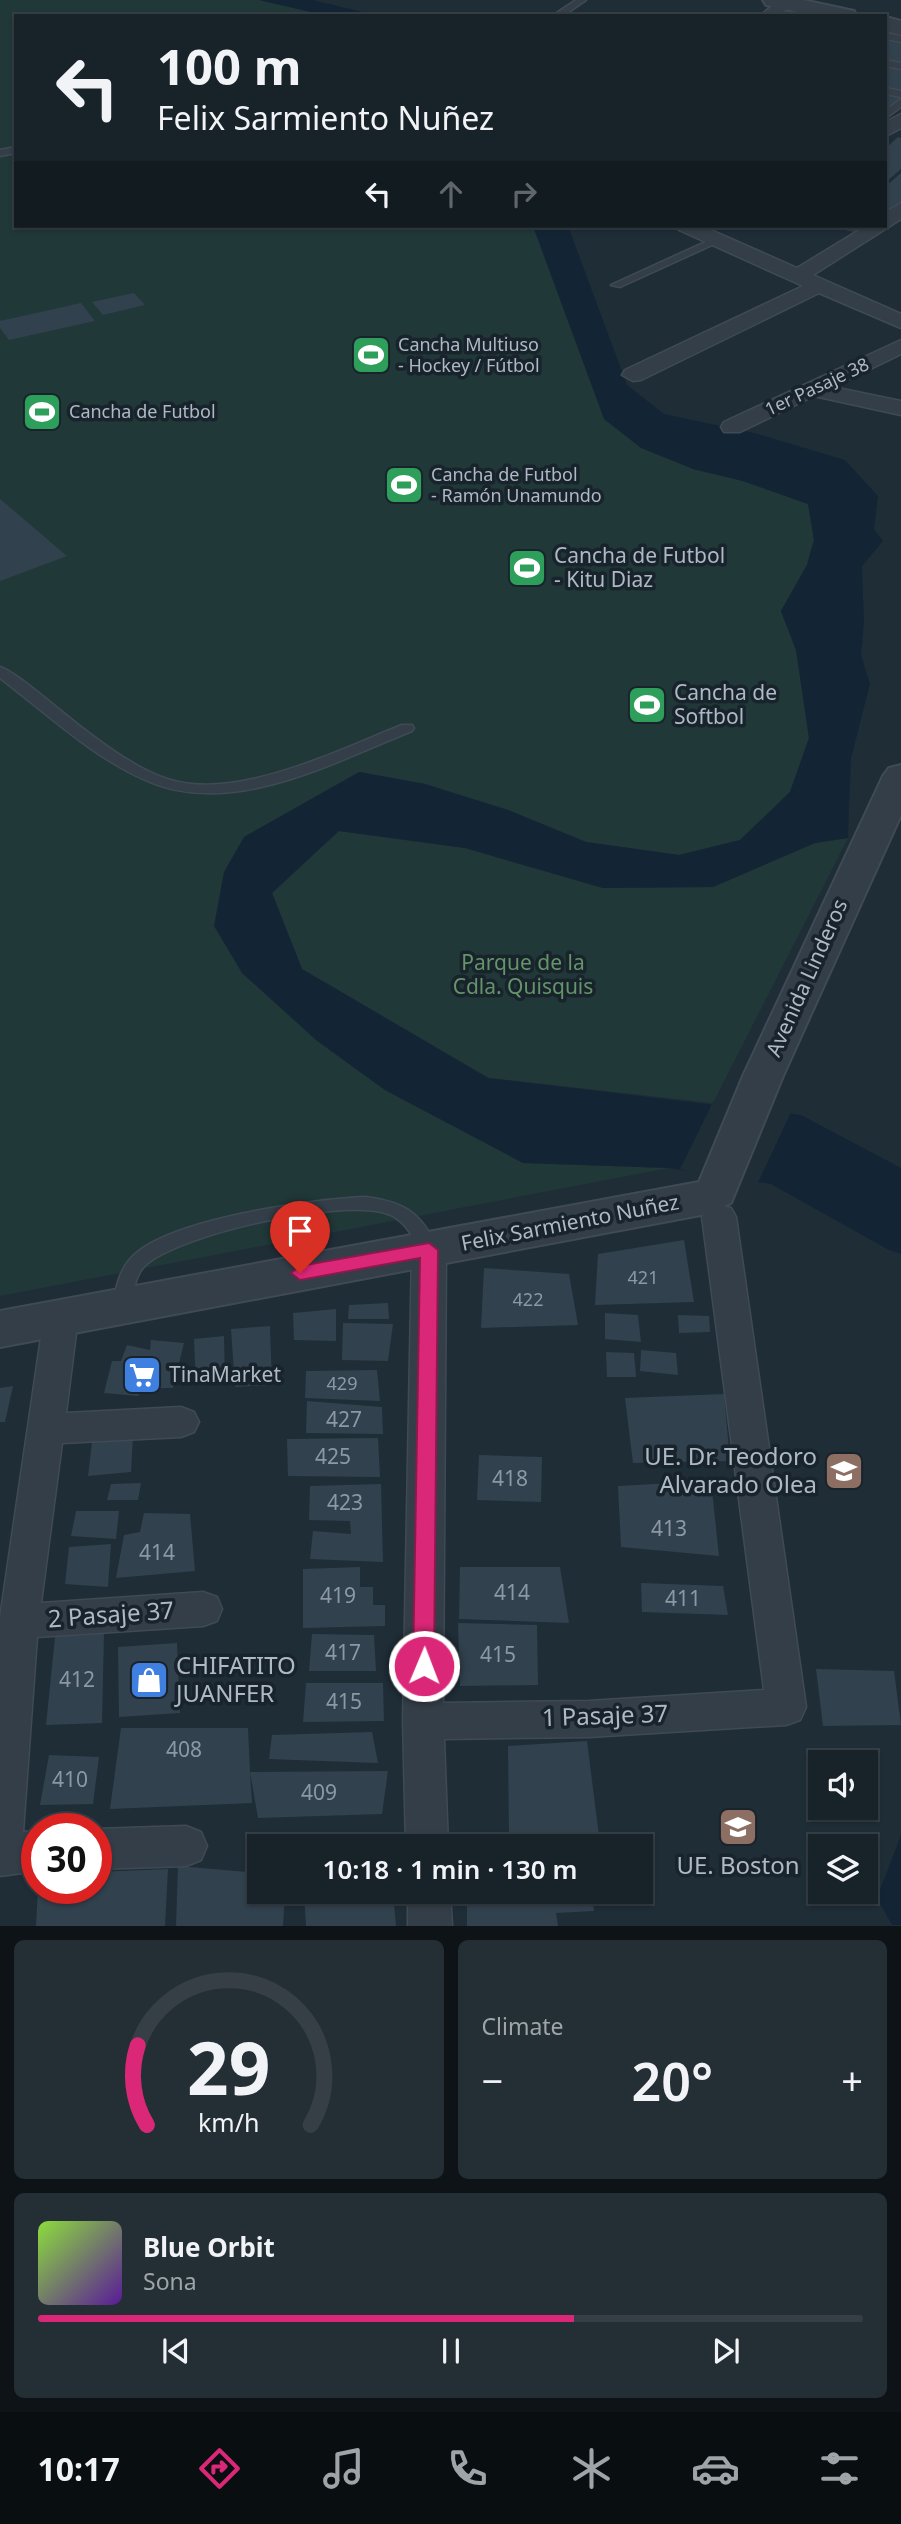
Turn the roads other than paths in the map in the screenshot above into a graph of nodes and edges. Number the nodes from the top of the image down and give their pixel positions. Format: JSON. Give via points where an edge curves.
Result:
{"nodes":[{"id":1,"x":582,"y":0,"type":"edge"},
{"id":2,"x":776,"y":6,"type":"edge"},
{"id":3,"x":559,"y":14,"type":"edge"},
{"id":4,"x":832,"y":14,"type":"edge"},
{"id":5,"x":901,"y":102,"type":"edge"},
{"id":6,"x":892,"y":126,"type":"edge"},
{"id":7,"x":901,"y":209,"type":"edge"},
{"id":8,"x":887,"y":220,"type":"edge"},
{"id":9,"x":691,"y":228,"type":"edge"},
{"id":10,"x":876,"y":228,"type":"edge"},
{"id":11,"x":718,"y":240,"type":"junction"},
{"id":12,"x":799,"y":275,"type":"junction"},
{"id":13,"x":616,"y":285,"type":"dead end"},
{"id":14,"x":820,"y":285,"type":"junction"},
{"id":15,"x":901,"y":322,"type":"edge"},
{"id":16,"x":901,"y":346,"type":"edge"},
{"id":17,"x":633,"y":375,"type":"dead end"},
{"id":18,"x":813,"y":389,"type":"junction"},
{"id":19,"x":901,"y":408,"type":"edge"},
{"id":20,"x":732,"y":427,"type":"dead end"},
{"id":21,"x":0,"y":671,"type":"edge"},
{"id":22,"x":407,"y":728,"type":"dead end"},
{"id":23,"x":900,"y":774,"type":"edge"},
{"id":24,"x":719,"y":1200,"type":"junction"},
{"id":25,"x":429,"y":1250,"type":"junction"},
{"id":26,"x":121,"y":1306,"type":"junction"},
{"id":27,"x":61,"y":1317,"type":"junction"},
{"id":28,"x":0,"y":1329,"type":"edge"},
{"id":29,"x":181,"y":1422,"type":"dead end"},
{"id":30,"x":44,"y":1429,"type":"junction"},
{"id":31,"x":203,"y":1609,"type":"dead end"},
{"id":32,"x":19,"y":1621,"type":"junction"},
{"id":33,"x":423,"y":1721,"type":"junction"},
{"id":34,"x":427,"y":1834,"type":"edge"},
{"id":35,"x":186,"y":1846,"type":"dead end"},
{"id":36,"x":112,"y":1848,"type":"edge"},
{"id":37,"x":21,"y":1852,"type":"edge"},
{"id":38,"x":0,"y":1854,"type":"edge"},
{"id":39,"x":429,"y":1904,"type":"edge"},
{"id":40,"x":430,"y":1926,"type":"edge"}],
"edges":[{"from":1,"to":3,"type":"lane"},
{"from":2,"to":4,"type":"street"},
{"from":5,"to":6,"type":"lane"},
{"from":7,"to":8,"type":"street"},
{"from":9,"to":11,"type":"street"},
{"from":10,"to":12,"type":"street"},
{"from":11,"to":12,"type":"street"},
{"from":11,"to":13,"type":"lane"},
{"from":12,"to":14,"type":"street"},
{"from":14,"to":15,"type":"street"},
{"from":14,"to":17,"type":"street"},
{"from":16,"to":18,"type":"street","name":"1er Pasaje 38"},
{"from":18,"to":19,"type":"street"},
{"from":18,"to":20,"type":"street","name":"1er Pasaje 38"},
{"from":21,"to":22,"type":"lane","via":[[130,767],[167,784],[215,789],[250,784]]},
{"from":23,"to":24,"type":"street","name":"Avenida Linderos","via":[[763,1076]]},
{"from":24,"to":25,"type":"street","name":"Felix Sarmiento Nuñez","via":[[716,1192],[706,1198]]},
{"from":24,"to":33,"type":"street","name":"1 Pasaje 37","via":[[786,1707]]},
{"from":25,"to":26,"type":"street","name":"Felix Sarmiento Nuñez"},
{"from":25,"to":26,"type":"lane","via":[[414,1222],[382,1205],[246,1218],[169,1240],[144,1255],[127,1280]]},
{"from":25,"to":33,"type":"street"},
{"from":26,"to":27,"type":"street","name":"Felix Sarmiento Nuñez"},
{"from":27,"to":28,"type":"street","name":"Felix Sarmiento Nuñez"},
{"from":27,"to":30,"type":"street"},
{"from":29,"to":30,"type":"street"},
{"from":30,"to":32,"type":"street"},
{"from":31,"to":32,"type":"street","name":"2 Pasaje 37"},
{"from":32,"to":38,"type":"street"},
{"from":33,"to":34,"type":"street"},
{"from":35,"to":36,"type":"street"},
{"from":37,"to":38,"type":"street"},
{"from":39,"to":40,"type":"street"}]}
